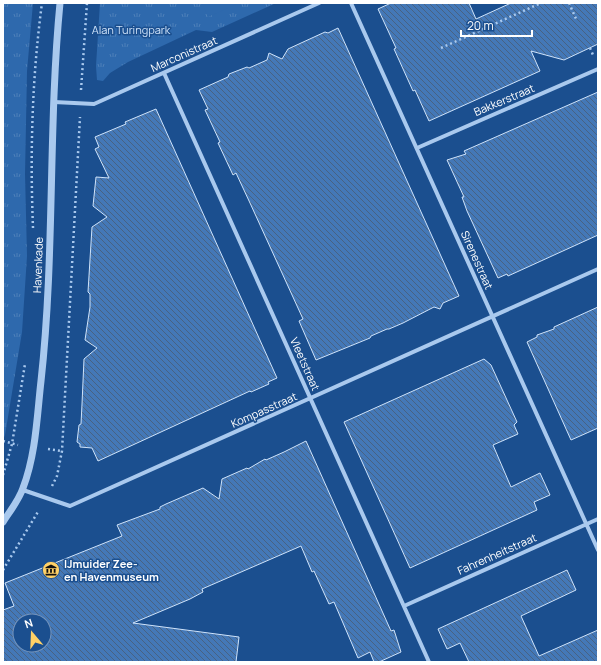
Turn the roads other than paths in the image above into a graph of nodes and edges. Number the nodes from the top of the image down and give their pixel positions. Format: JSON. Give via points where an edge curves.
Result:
{"nodes":[{"id":1,"x":60,"y":3,"type":"edge"},
{"id":2,"x":319,"y":3,"type":"edge"},
{"id":3,"x":351,"y":3,"type":"edge"},
{"id":4,"x":598,"y":69,"type":"edge"},
{"id":5,"x":164,"y":73,"type":"junction"},
{"id":6,"x":54,"y":102,"type":"junction"},
{"id":7,"x":417,"y":148,"type":"junction"},
{"id":8,"x":598,"y":269,"type":"edge"},
{"id":9,"x":492,"y":317,"type":"junction"},
{"id":10,"x":311,"y":399,"type":"junction"},
{"id":11,"x":23,"y":490,"type":"junction"},
{"id":12,"x":598,"y":519,"type":"edge"},
{"id":13,"x":3,"y":522,"type":"edge"},
{"id":14,"x":586,"y":524,"type":"junction"},
{"id":15,"x":598,"y":550,"type":"edge"},
{"id":16,"x":404,"y":606,"type":"junction"},
{"id":17,"x":430,"y":662,"type":"edge"}],
"edges":[{"from":1,"to":6,"type":"street","name":"Havenkade"},
{"from":2,"to":5,"type":"street","name":"Marconistraat"},
{"from":3,"to":7,"type":"street","name":"Sirenestraat"},
{"from":4,"to":7,"type":"street","name":"Bakkerstraat"},
{"from":5,"to":6,"type":"street","name":"Marconistraat","via":[[94,104]]},
{"from":5,"to":10,"type":"street","name":"Vleetstraat"},
{"from":6,"to":11,"type":"street","name":"Havenkade","via":[[46,336],[33,448]]},
{"from":7,"to":9,"type":"street","name":"Sirenestraat"},
{"from":8,"to":9,"type":"street","name":"Kompasstraat"},
{"from":9,"to":10,"type":"street","name":"Kompasstraat"},
{"from":9,"to":14,"type":"street","name":"Sirenestraat"},
{"from":10,"to":11,"type":"street","name":"Kompasstraat","via":[[70,506]]},
{"from":10,"to":16,"type":"street","name":"Vleetstraat"},
{"from":11,"to":13,"type":"street","name":"Havenkade"},
{"from":12,"to":14,"type":"street","name":"Fahrenheitstraat"},
{"from":14,"to":15,"type":"street","name":"Sirenestraat"},
{"from":14,"to":16,"type":"street","name":"Fahrenheitstraat"},
{"from":16,"to":17,"type":"street","name":"Vleetstraat"}]}
